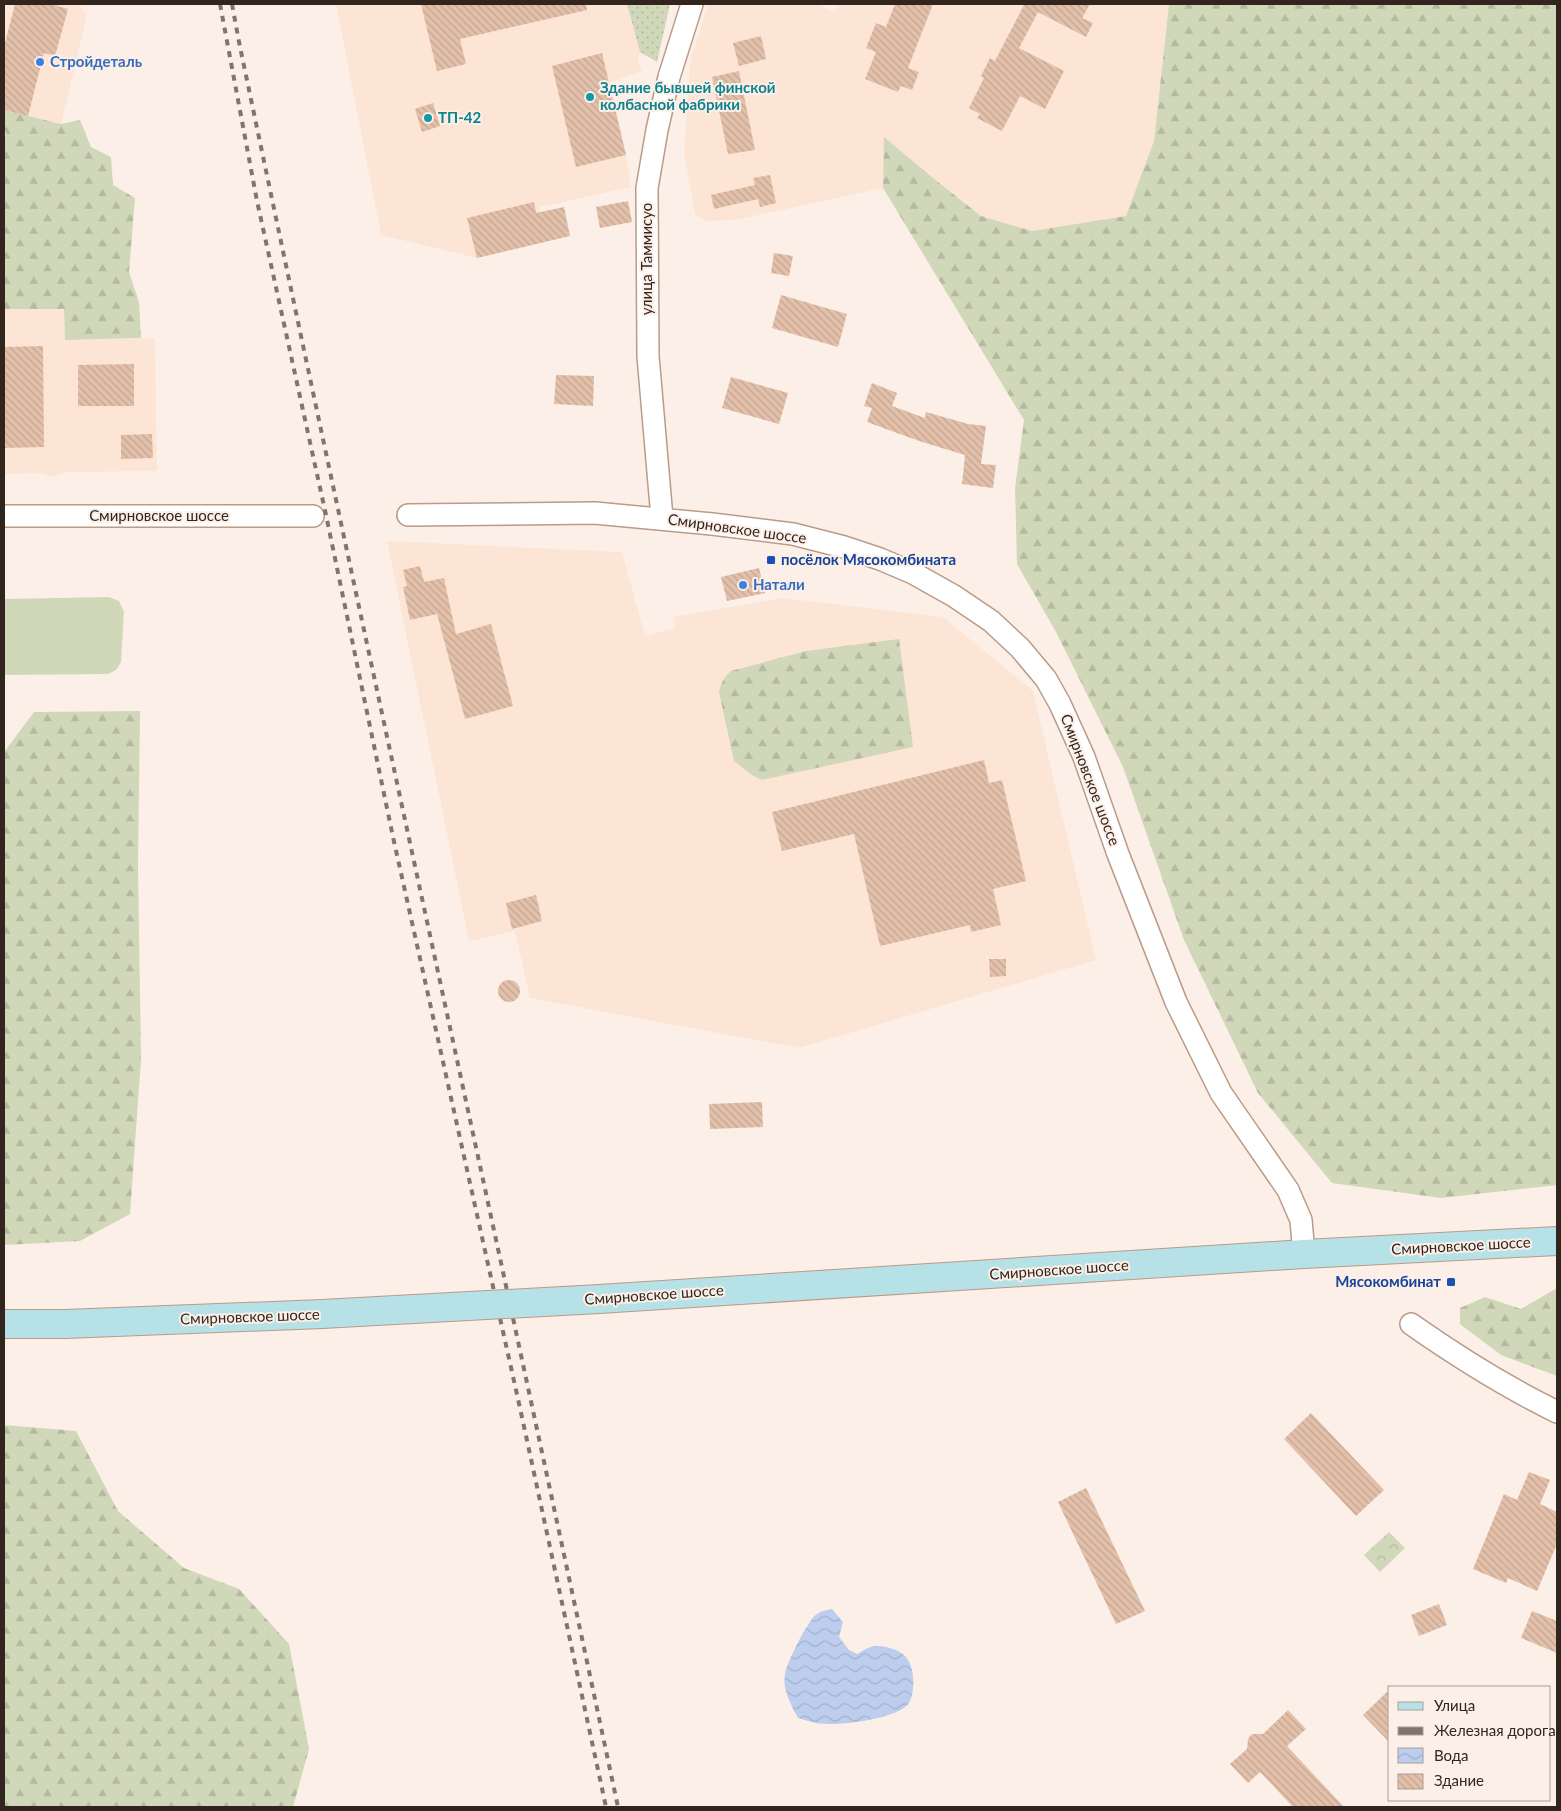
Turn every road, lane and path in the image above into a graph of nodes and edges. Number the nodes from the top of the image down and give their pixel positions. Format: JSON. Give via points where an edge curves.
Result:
{"nodes":[{"id":1,"x":692,"y":4,"type":"edge"},
{"id":2,"x":408,"y":515,"type":"dead end"},
{"id":3,"x":4,"y":516,"type":"edge"},
{"id":4,"x":313,"y":516,"type":"dead end"},
{"id":5,"x":662,"y":518,"type":"junction"},
{"id":6,"x":1557,"y":1241,"type":"edge"},
{"id":7,"x":1304,"y":1254,"type":"junction"},
{"id":8,"x":4,"y":1324,"type":"edge"},
{"id":9,"x":1411,"y":1324,"type":"dead end"},
{"id":10,"x":1557,"y":1412,"type":"edge"}],
"edges":[{"from":1,"to":5,"type":"street","name":"улица Таммисуо","via":[[669,77],[648,188],[648,356]]},
{"from":2,"to":5,"type":"street","name":"Смирновское шоссе","via":[[596,513]]},
{"from":3,"to":4,"type":"street","name":"Смирновское шоссе"},
{"from":5,"to":7,"type":"street","name":"Смирновское шоссе","via":[[793,534],[880,559],[954,596],[991,621],[1020,648],[1046,679],[1084,757],[1146,929],[1205,1063],[1221,1093],[1288,1190],[1301,1220]]},
{"from":6,"to":7,"type":"main road","name":"Смирновское шоссе"},
{"from":7,"to":8,"type":"main road","name":"Смирновское шоссе","bridge":true,"via":[[322,1314]]},
{"from":9,"to":10,"type":"street","via":[[1514,1390]]}]}
